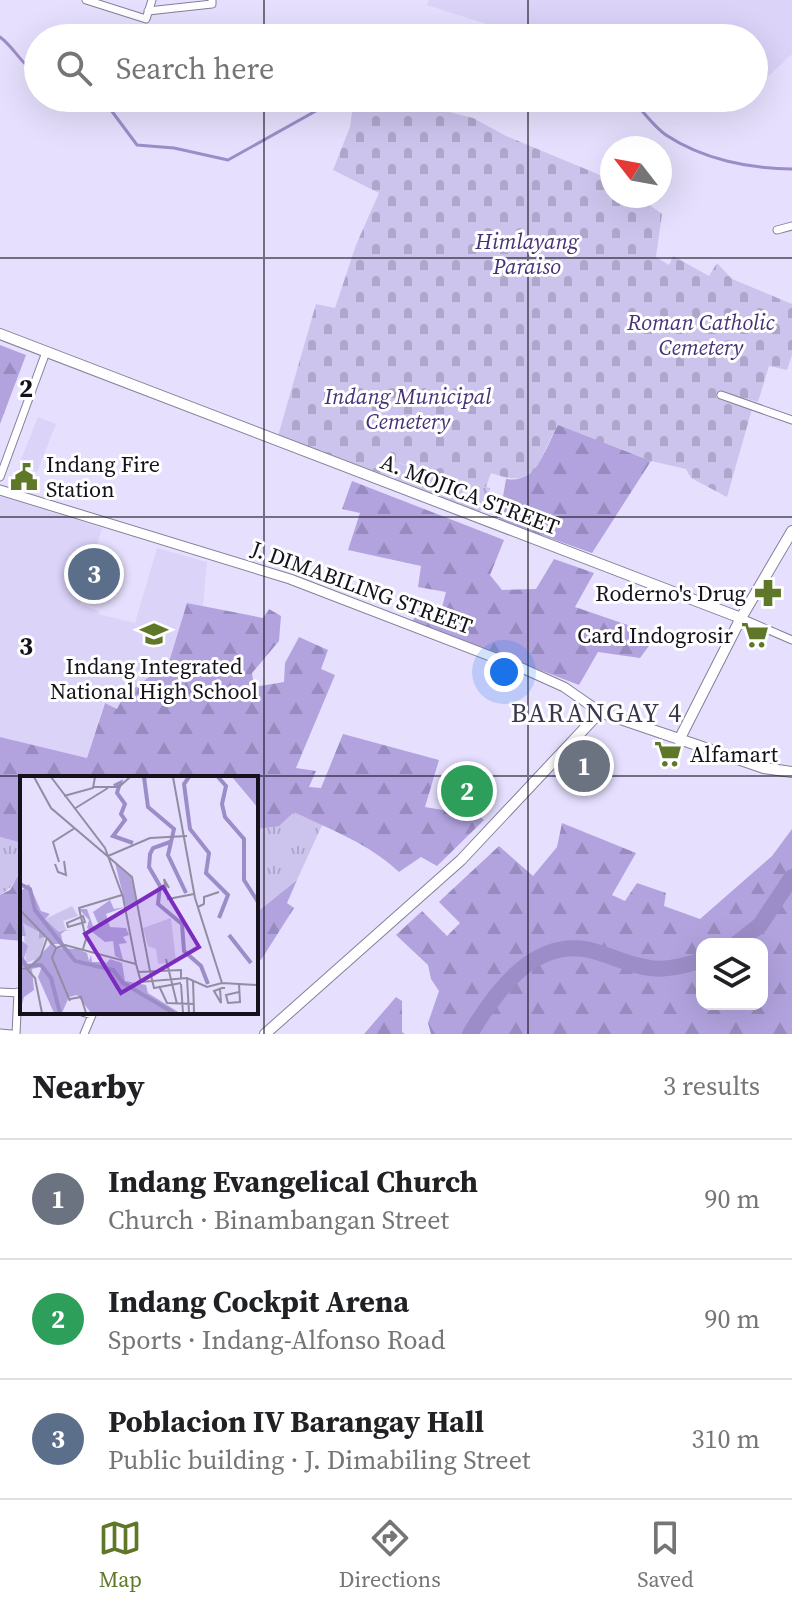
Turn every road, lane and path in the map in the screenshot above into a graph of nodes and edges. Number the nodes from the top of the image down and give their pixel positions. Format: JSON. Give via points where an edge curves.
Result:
{"nodes":[{"id":1,"x":86,"y":0,"type":"edge"},
{"id":2,"x":152,"y":0,"type":"edge"},
{"id":3,"x":212,"y":0,"type":"edge"},
{"id":4,"x":114,"y":4,"type":"edge"},
{"id":5,"x":148,"y":11,"type":"junction"},
{"id":6,"x":792,"y":226,"type":"edge"},
{"id":7,"x":777,"y":230,"type":"dead end"},
{"id":8,"x":0,"y":334,"type":"edge"},
{"id":9,"x":46,"y":352,"type":"junction"},
{"id":10,"x":721,"y":395,"type":"dead end"},
{"id":11,"x":792,"y":420,"type":"edge"},
{"id":12,"x":0,"y":477,"type":"edge"},
{"id":13,"x":0,"y":490,"type":"edge"},
{"id":14,"x":792,"y":531,"type":"edge"},
{"id":15,"x":741,"y":618,"type":"junction"},
{"id":16,"x":792,"y":640,"type":"edge"},
{"id":17,"x":600,"y":712,"type":"junction"},
{"id":18,"x":679,"y":740,"type":"junction"},
{"id":19,"x":792,"y":772,"type":"edge"},
{"id":20,"x":0,"y":992,"type":"edge"},
{"id":21,"x":20,"y":993,"type":"edge"},
{"id":22,"x":89,"y":1014,"type":"edge"},
{"id":23,"x":0,"y":1033,"type":"edge"},
{"id":24,"x":13,"y":1034,"type":"edge"},
{"id":25,"x":84,"y":1034,"type":"edge"},
{"id":26,"x":265,"y":1034,"type":"edge"}],
"edges":[{"from":1,"to":4,"type":"street"},
{"from":2,"to":5,"type":"street"},
{"from":3,"to":5,"type":"street"},
{"from":4,"to":5,"type":"street","via":[[146,19]]},
{"from":6,"to":7,"type":"street"},
{"from":8,"to":9,"type":"main road","name":"A. MOJICA STREET"},
{"from":9,"to":12,"type":"street"},
{"from":9,"to":15,"type":"main road","name":"A. MOJICA STREET"},
{"from":10,"to":11,"type":"street"},
{"from":13,"to":17,"type":"street","name":"J. DIMABILING STREET","via":[[306,585],[544,677]]},
{"from":14,"to":15,"type":"main road"},
{"from":15,"to":16,"type":"street","name":"A. MOJICA STREET"},
{"from":15,"to":18,"type":"main road"},
{"from":17,"to":18,"type":"main road","name":"J. DIMABILING STREET"},
{"from":17,"to":26,"type":"main road","via":[[461,860]]},
{"from":18,"to":19,"type":"main road","name":"J. DIMABILING STREET"},
{"from":20,"to":21,"type":"street"},
{"from":21,"to":24,"type":"street"},
{"from":22,"to":25,"type":"street"},
{"from":23,"to":24,"type":"street"}]}
